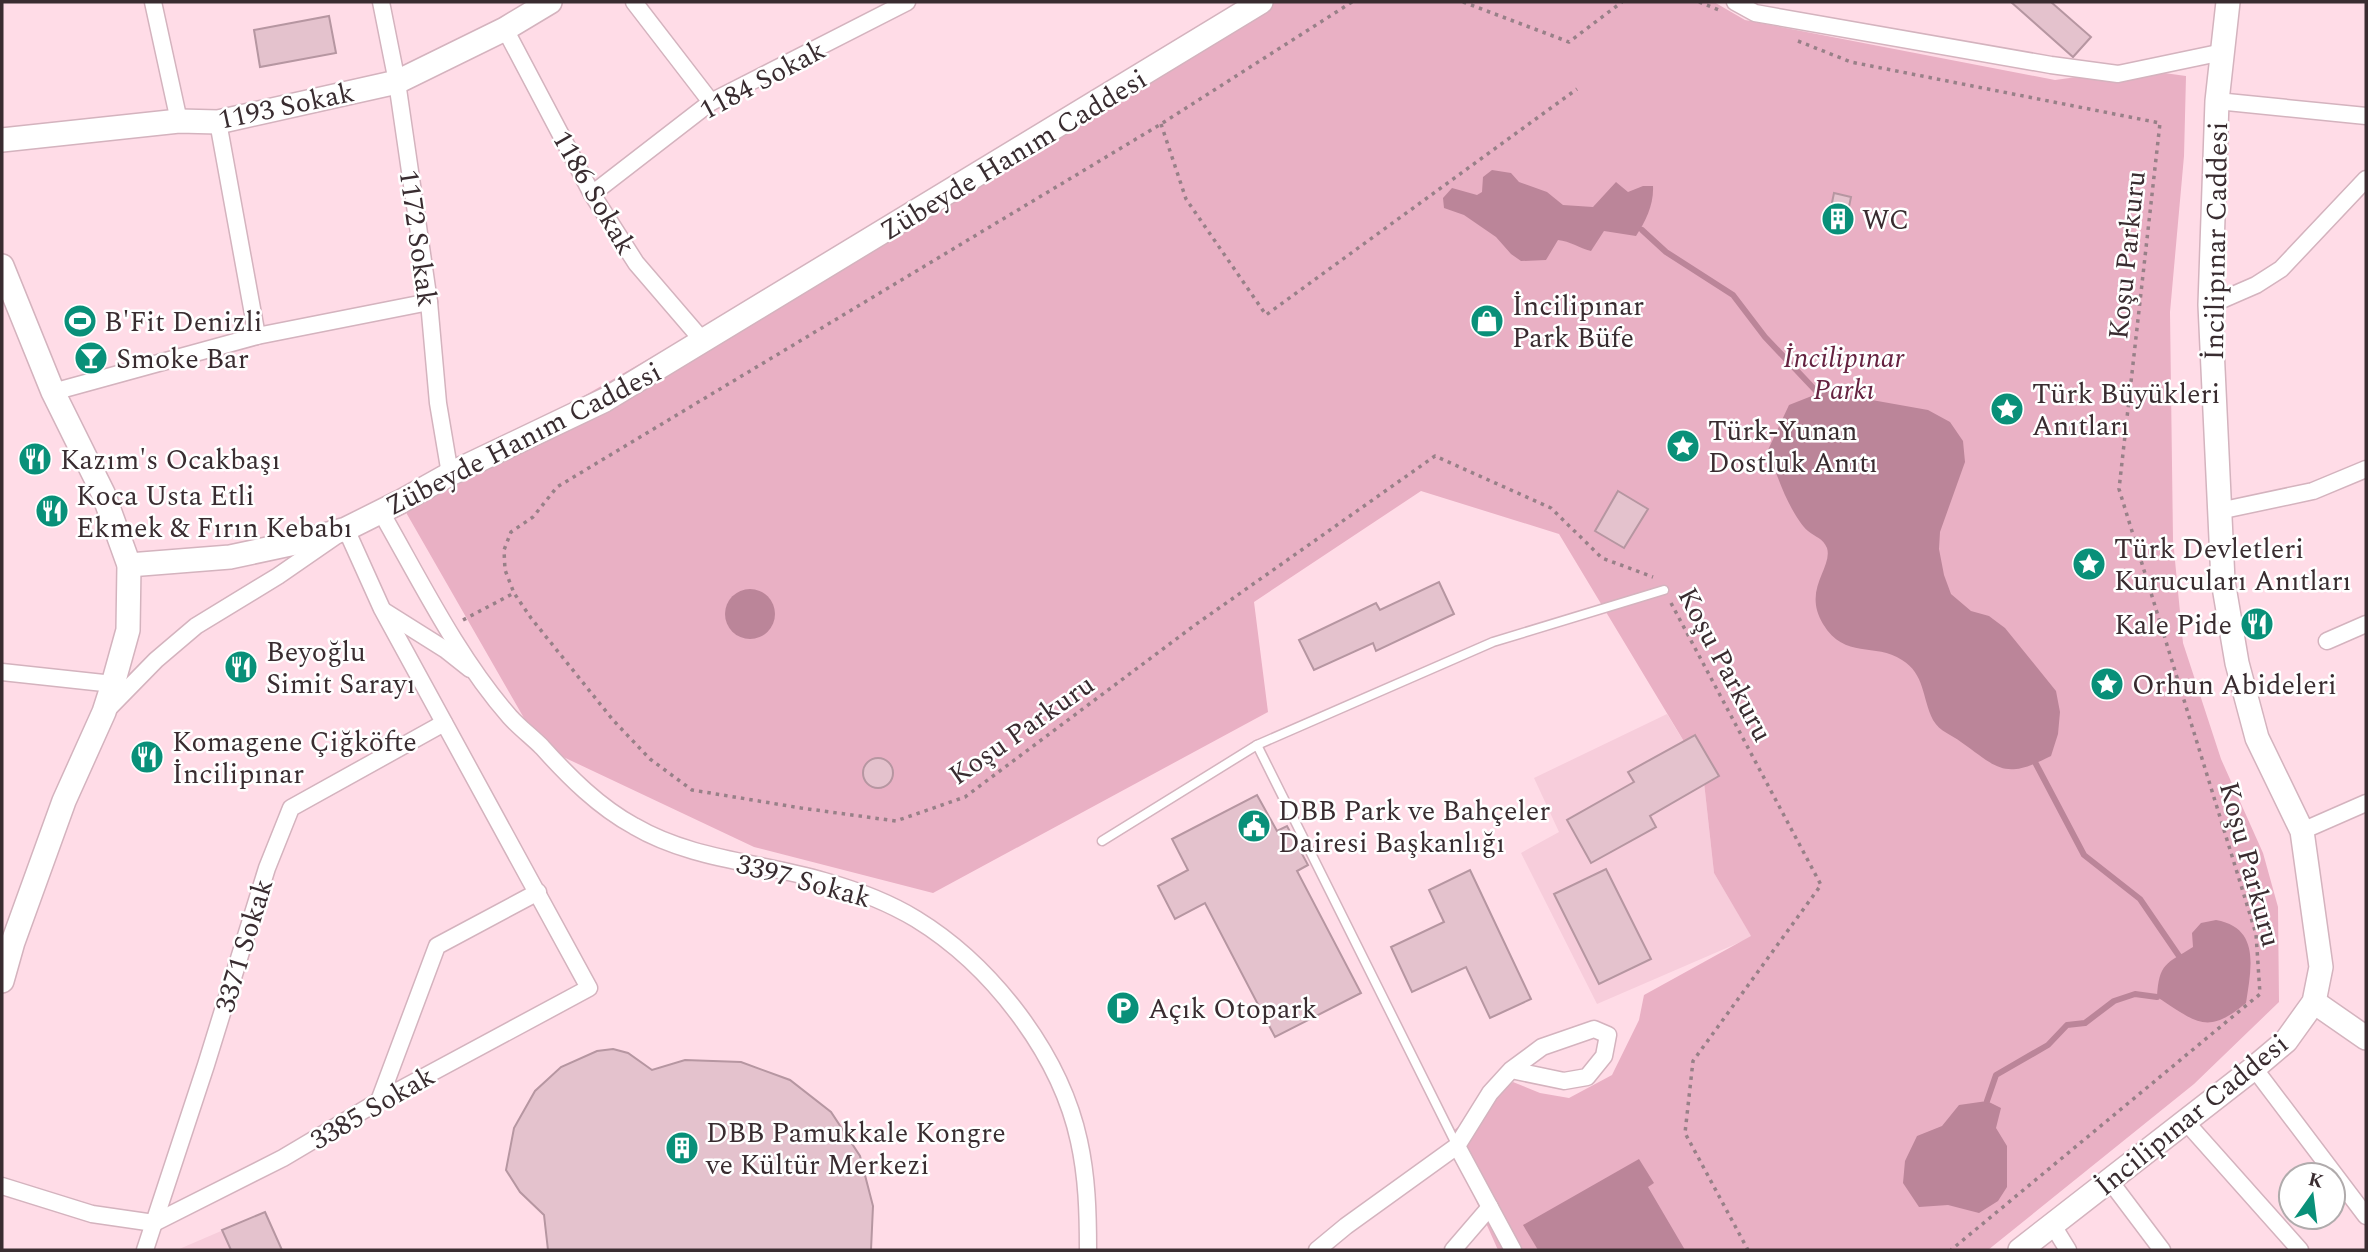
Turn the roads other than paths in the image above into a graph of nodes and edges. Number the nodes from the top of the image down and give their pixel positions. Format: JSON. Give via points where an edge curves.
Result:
{"nodes":[{"id":1,"x":153,"y":2,"type":"edge"},
{"id":2,"x":381,"y":2,"type":"edge"},
{"id":3,"x":550,"y":2,"type":"edge"},
{"id":4,"x":634,"y":2,"type":"edge"},
{"id":5,"x":907,"y":2,"type":"edge"},
{"id":6,"x":2228,"y":2,"type":"edge"},
{"id":7,"x":1250,"y":5,"type":"edge"},
{"id":8,"x":1730,"y":7,"type":"edge"},
{"id":9,"x":505,"y":29,"type":"junction"},
{"id":10,"x":2223,"y":52,"type":"junction"},
{"id":11,"x":397,"y":82,"type":"junction"},
{"id":12,"x":2217,"y":101,"type":"junction"},
{"id":13,"x":711,"y":102,"type":"junction"},
{"id":14,"x":2366,"y":116,"type":"edge"},
{"id":15,"x":179,"y":121,"type":"junction"},
{"id":16,"x":218,"y":122,"type":"junction"},
{"id":17,"x":2,"y":140,"type":"edge"},
{"id":18,"x":2366,"y":178,"type":"edge"},
{"id":19,"x":592,"y":194,"type":"junction"},
{"id":20,"x":2,"y":266,"type":"edge"},
{"id":21,"x":429,"y":302,"type":"junction"},
{"id":22,"x":2210,"y":305,"type":"junction"},
{"id":23,"x":257,"y":336,"type":"junction"},
{"id":24,"x":703,"y":341,"type":"junction"},
{"id":25,"x":53,"y":392,"type":"junction"},
{"id":26,"x":2366,"y":469,"type":"edge"},
{"id":27,"x":450,"y":474,"type":"junction"},
{"id":28,"x":2219,"y":511,"type":"junction"},
{"id":29,"x":381,"y":512,"type":"junction"},
{"id":30,"x":346,"y":529,"type":"junction"},
{"id":31,"x":129,"y":565,"type":"junction"},
{"id":32,"x":1664,"y":590,"type":"road end"},
{"id":33,"x":382,"y":610,"type":"junction"},
{"id":34,"x":2366,"y":624,"type":"edge"},
{"id":35,"x":2327,"y":640,"type":"dead end"},
{"id":36,"x":2,"y":672,"type":"edge"},
{"id":37,"x":480,"y":677,"type":"junction"},
{"id":38,"x":113,"y":684,"type":"junction"},
{"id":39,"x":104,"y":712,"type":"junction"},
{"id":40,"x":444,"y":723,"type":"junction"},
{"id":41,"x":1257,"y":745,"type":"junction"},
{"id":42,"x":2366,"y":803,"type":"edge"},
{"id":43,"x":2302,"y":831,"type":"junction"},
{"id":44,"x":1102,"y":841,"type":"dead end"},
{"id":45,"x":538,"y":892,"type":"junction"},
{"id":46,"x":2,"y":981,"type":"edge"},
{"id":47,"x":2314,"y":1002,"type":"junction"},
{"id":48,"x":2366,"y":1038,"type":"edge"},
{"id":49,"x":2254,"y":1068,"type":"junction"},
{"id":50,"x":1511,"y":1070,"type":"junction"},
{"id":51,"x":379,"y":1101,"type":"junction"},
{"id":52,"x":2186,"y":1122,"type":"junction"},
{"id":53,"x":1457,"y":1146,"type":"junction"},
{"id":54,"x":2110,"y":1181,"type":"junction"},
{"id":55,"x":2,"y":1186,"type":"edge"},
{"id":56,"x":1490,"y":1207,"type":"junction"},
{"id":57,"x":2366,"y":1216,"type":"edge"},
{"id":58,"x":154,"y":1223,"type":"junction"},
{"id":59,"x":2052,"y":1224,"type":"junction"},
{"id":60,"x":145,"y":1250,"type":"edge"},
{"id":61,"x":1088,"y":1250,"type":"edge"},
{"id":62,"x":1317,"y":1250,"type":"edge"},
{"id":63,"x":1453,"y":1250,"type":"edge"},
{"id":64,"x":1514,"y":1250,"type":"edge"},
{"id":65,"x":2020,"y":1250,"type":"edge"},
{"id":66,"x":2068,"y":1250,"type":"edge"},
{"id":67,"x":2162,"y":1250,"type":"edge"},
{"id":68,"x":2300,"y":1250,"type":"edge"}],
"edges":[{"from":1,"to":15,"type":"street"},
{"from":2,"to":11,"type":"street","name":"1172 Sokak"},
{"from":3,"to":9,"type":"main road","name":"1193 Sokak"},
{"from":4,"to":13,"type":"street"},
{"from":5,"to":13,"type":"street","name":"1184 Sokak"},
{"from":6,"to":10,"type":"main road","name":"İncilipınar Caddesi"},
{"from":7,"to":24,"type":"main road","name":"Zübeyde Hanım Caddesi"},
{"from":8,"to":10,"type":"street","via":[[2118,74]]},
{"from":9,"to":11,"type":"main road","name":"1193 Sokak"},
{"from":9,"to":19,"type":"street","name":"1186 Sokak"},
{"from":10,"to":12,"type":"main road","name":"İncilipınar Caddesi"},
{"from":11,"to":16,"type":"main road","name":"1193 Sokak"},
{"from":11,"to":21,"type":"street","name":"1172 Sokak"},
{"from":12,"to":14,"type":"street"},
{"from":12,"to":22,"type":"main road","name":"İncilipınar Caddesi"},
{"from":13,"to":19,"type":"street","name":"1184 Sokak"},
{"from":15,"to":16,"type":"main road","name":"1193 Sokak"},
{"from":15,"to":17,"type":"main road","name":"1193 Sokak"},
{"from":16,"to":23,"type":"street"},
{"from":18,"to":22,"type":"street","via":[[2281,269]]},
{"from":19,"to":24,"type":"street","name":"1186 Sokak","via":[[636,263]]},
{"from":20,"to":25,"type":"main road"},
{"from":21,"to":23,"type":"street"},
{"from":21,"to":27,"type":"street","name":"1172 Sokak"},
{"from":22,"to":28,"type":"main road","name":"İncilipınar Caddesi"},
{"from":23,"to":25,"type":"street"},
{"from":24,"to":27,"type":"main road","name":"Zübeyde Hanım Caddesi","via":[[606,400]]},
{"from":25,"to":31,"type":"main road","via":[[103,492]]},
{"from":26,"to":28,"type":"street","via":[[2313,491]]},
{"from":27,"to":29,"type":"main road","name":"Zübeyde Hanım Caddesi"},
{"from":28,"to":43,"type":"main road","name":"İncilipınar Caddesi","via":[[2223,581],[2237,663],[2257,738]]},
{"from":29,"to":30,"type":"main road","name":"Zübeyde Hanım Caddesi"},
{"from":29,"to":37,"type":"street"},
{"from":30,"to":31,"type":"main road","name":"Zübeyde Hanım Caddesi","via":[[230,557]]},
{"from":30,"to":33,"type":"street"},
{"from":30,"to":39,"type":"street","via":[[197,626]]},
{"from":31,"to":38,"type":"main road","via":[[128,630]]},
{"from":32,"to":41,"type":"lane","via":[[1493,642]]},
{"from":33,"to":37,"type":"street"},
{"from":33,"to":40,"type":"street"},
{"from":34,"to":35,"type":"street"},
{"from":36,"to":38,"type":"street"},
{"from":37,"to":61,"type":"street","name":"3397 Sokak","via":[[511,718],[579,785],[633,826],[703,854],[825,881],[887,903],[975,965],[1048,1058],[1060,1086],[1078,1138],[1087,1189]]},
{"from":38,"to":39,"type":"main road"},
{"from":39,"to":46,"type":"main road","via":[[64,802]]},
{"from":40,"to":45,"type":"street"},
{"from":40,"to":58,"type":"street","name":"3371 Sokak","via":[[291,808],[267,868]]},
{"from":41,"to":44,"type":"lane"},
{"from":41,"to":53,"type":"lane"},
{"from":42,"to":43,"type":"street"},
{"from":43,"to":47,"type":"main road","name":"İncilipınar Caddesi","via":[[2321,967]]},
{"from":45,"to":51,"type":"street","via":[[437,946]]},
{"from":45,"to":51,"type":"street","name":"3385 Sokak","via":[[589,988]]},
{"from":47,"to":48,"type":"main road"},
{"from":47,"to":49,"type":"main road","name":"İncilipınar Caddesi","via":[[2286,1041]]},
{"from":49,"to":52,"type":"main road","name":"İncilipınar Caddesi"},
{"from":49,"to":57,"type":"street"},
{"from":50,"to":50,"type":"street","via":[[1542,1047],[1594,1029],[1608,1035],[1604,1056],[1587,1077],[1564,1081]]},
{"from":50,"to":53,"type":"street","via":[[1490,1093]]},
{"from":51,"to":58,"type":"street","name":"3385 Sokak","via":[[283,1158]]},
{"from":52,"to":54,"type":"main road","name":"İncilipınar Caddesi"},
{"from":52,"to":68,"type":"street"},
{"from":53,"to":56,"type":"street"},
{"from":53,"to":62,"type":"street"},
{"from":54,"to":59,"type":"main road","name":"İncilipınar Caddesi"},
{"from":54,"to":67,"type":"street"},
{"from":55,"to":58,"type":"street","via":[[92,1214]]},
{"from":56,"to":63,"type":"street"},
{"from":56,"to":64,"type":"street"},
{"from":58,"to":60,"type":"street","name":"3371 Sokak"},
{"from":59,"to":65,"type":"main road","name":"İncilipınar Caddesi"},
{"from":59,"to":66,"type":"street"}]}
